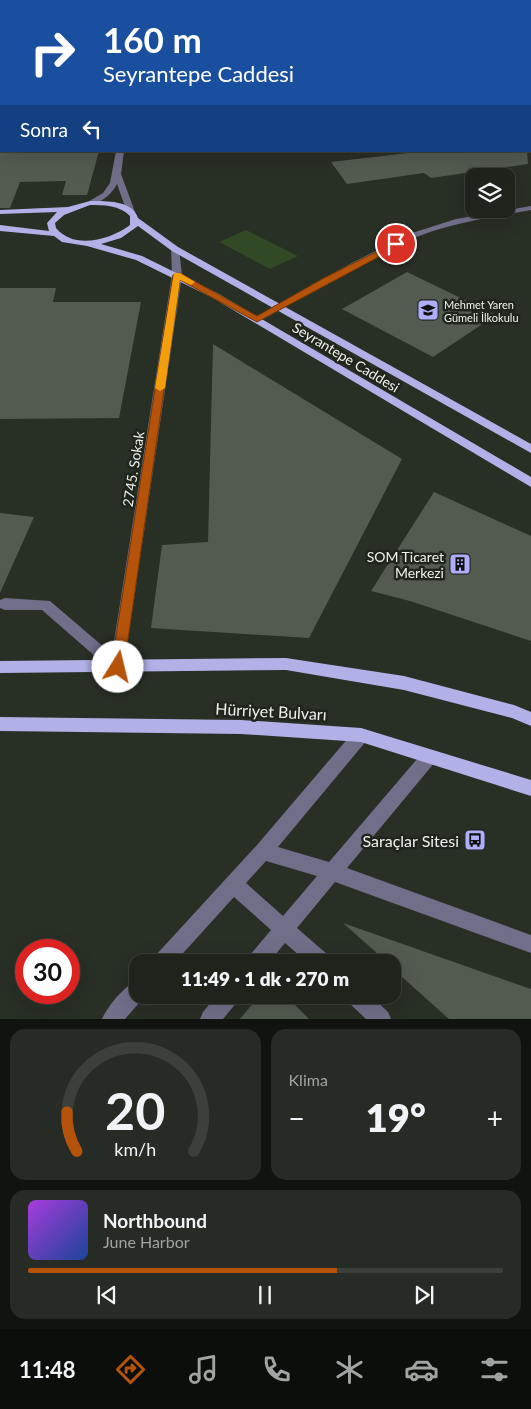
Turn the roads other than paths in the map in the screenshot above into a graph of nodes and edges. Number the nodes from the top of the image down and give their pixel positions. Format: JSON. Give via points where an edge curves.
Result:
{"nodes":[{"id":1,"x":120,"y":152,"type":"edge"},
{"id":2,"x":118,"y":176,"type":"junction"},
{"id":3,"x":90,"y":203,"type":"junction"},
{"id":4,"x":531,"y":208,"type":"edge"},
{"id":5,"x":67,"y":209,"type":"junction"},
{"id":6,"x":0,"y":212,"type":"edge"},
{"id":7,"x":133,"y":216,"type":"junction"},
{"id":8,"x":0,"y":228,"type":"edge"},
{"id":9,"x":56,"y":234,"type":"junction"},
{"id":10,"x":87,"y":243,"type":"junction"},
{"id":11,"x":175,"y":249,"type":"junction"},
{"id":12,"x":177,"y":275,"type":"junction"},
{"id":13,"x":280,"y":307,"type":"junction"},
{"id":14,"x":257,"y":319,"type":"junction"},
{"id":15,"x":531,"y":449,"type":"edge"},
{"id":16,"x":531,"y":483,"type":"edge"},
{"id":17,"x":5,"y":604,"type":"dead end"},
{"id":18,"x":0,"y":667,"type":"edge"},
{"id":19,"x":118,"y":667,"type":"junction"},
{"id":20,"x":531,"y":719,"type":"edge"},
{"id":21,"x":0,"y":724,"type":"edge"},
{"id":22,"x":361,"y":735,"type":"junction"},
{"id":23,"x":428,"y":757,"type":"junction"},
{"id":24,"x":531,"y":788,"type":"edge"},
{"id":25,"x":263,"y":851,"type":"junction"},
{"id":26,"x":332,"y":872,"type":"junction"},
{"id":27,"x":233,"y":884,"type":"junction"},
{"id":28,"x":285,"y":928,"type":"junction"},
{"id":29,"x":531,"y":944,"type":"edge"},
{"id":30,"x":170,"y":954,"type":"edge"},
{"id":31,"x":264,"y":954,"type":"edge"},
{"id":32,"x":313,"y":954,"type":"edge"},
{"id":33,"x":129,"y":1000,"type":"edge"},
{"id":34,"x":222,"y":1004,"type":"edge"},
{"id":35,"x":365,"y":1004,"type":"edge"},
{"id":36,"x":112,"y":1019,"type":"edge"},
{"id":37,"x":210,"y":1019,"type":"edge"},
{"id":38,"x":381,"y":1019,"type":"edge"}],
"edges":[{"from":1,"to":2,"type":"street"},
{"from":2,"to":3,"type":"street","via":[[110,192]]},
{"from":2,"to":7,"type":"street"},
{"from":3,"to":5,"type":"main road"},
{"from":3,"to":7,"type":"main road","name":"Seyrantepe Caddesi","via":[[110,204]]},
{"from":4,"to":13,"type":"street","via":[[479,217],[414,236]]},
{"from":5,"to":6,"type":"main road"},
{"from":5,"to":9,"type":"main road","via":[[52,221]]},
{"from":7,"to":10,"type":"main road","via":[[134,226],[121,236]]},
{"from":7,"to":11,"type":"main road","name":"Seyrantepe Caddesi"},
{"from":8,"to":9,"type":"main road","name":"Seyrantepe Caddesi"},
{"from":9,"to":10,"type":"main road","name":"Seyrantepe Caddesi"},
{"from":10,"to":12,"type":"main road","name":"Seyrantepe Caddesi","via":[[126,253]]},
{"from":11,"to":12,"type":"street","name":"2745. Sokak"},
{"from":11,"to":13,"type":"main road","name":"Seyrantepe Caddesi"},
{"from":12,"to":14,"type":"main road","name":"Seyrantepe Caddesi"},
{"from":12,"to":19,"type":"street","name":"2745. Sokak"},
{"from":13,"to":14,"type":"street"},
{"from":13,"to":15,"type":"main road","name":"Seyrantepe Caddesi"},
{"from":14,"to":16,"type":"main road","name":"Seyrantepe Caddesi"},
{"from":17,"to":19,"type":"street","via":[[45,606]]},
{"from":18,"to":19,"type":"main road"},
{"from":19,"to":20,"type":"main road","via":[[286,664],[404,683]]},
{"from":21,"to":22,"type":"main road","name":"Hürriyet Bulvarı","via":[[241,727]]},
{"from":22,"to":23,"type":"main road","name":"Hürriyet Bulvarı"},
{"from":22,"to":25,"type":"street"},
{"from":23,"to":24,"type":"main road","name":"Hürriyet Bulvarı"},
{"from":23,"to":26,"type":"street"},
{"from":25,"to":26,"type":"street"},
{"from":25,"to":27,"type":"street"},
{"from":26,"to":28,"type":"street"},
{"from":26,"to":29,"type":"street"},
{"from":27,"to":28,"type":"street"},
{"from":27,"to":30,"type":"street"},
{"from":28,"to":31,"type":"street"},
{"from":28,"to":32,"type":"street"},
{"from":33,"to":36,"type":"street"},
{"from":34,"to":37,"type":"street"},
{"from":35,"to":38,"type":"street"}]}
